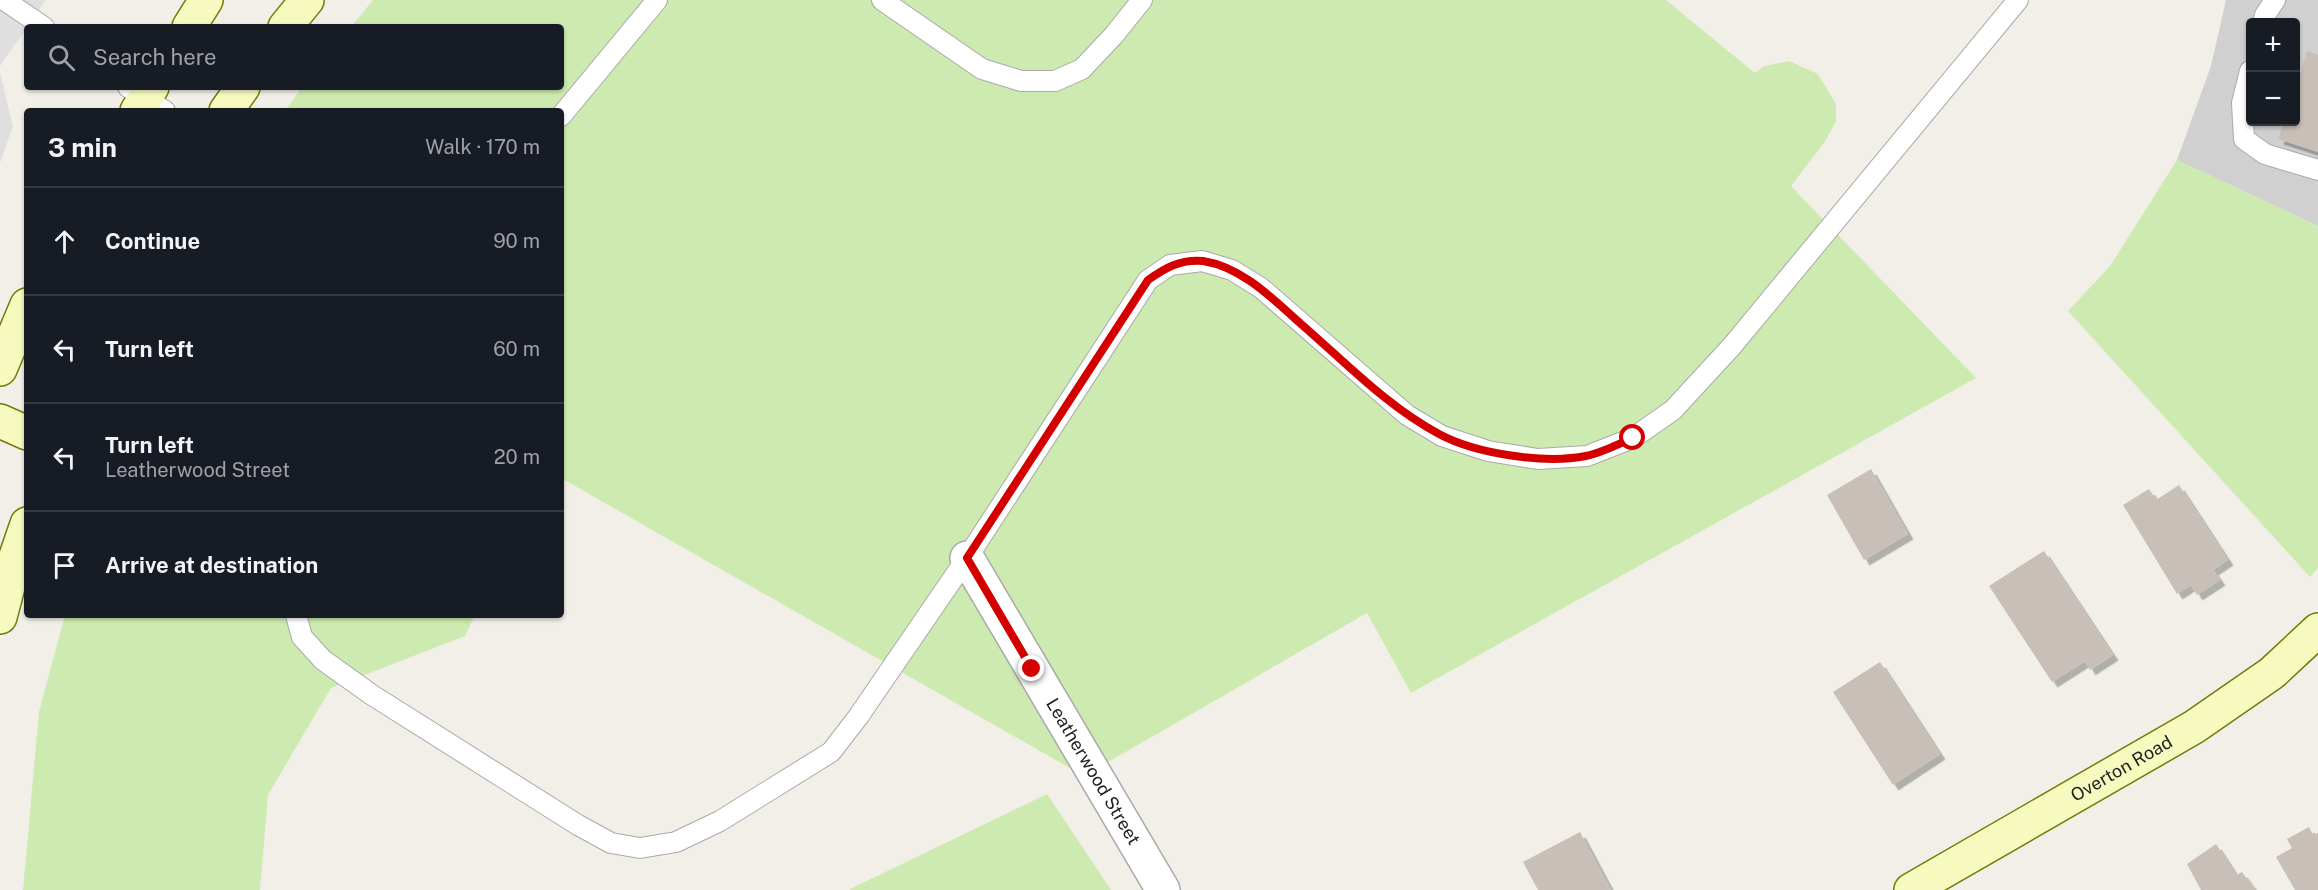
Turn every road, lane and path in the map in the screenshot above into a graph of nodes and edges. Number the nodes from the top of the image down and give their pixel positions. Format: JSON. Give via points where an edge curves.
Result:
{"nodes":[{"id":1,"x":4,"y":0,"type":"edge"},
{"id":2,"x":206,"y":0,"type":"edge"},
{"id":3,"x":307,"y":0,"type":"edge"},
{"id":4,"x":657,"y":0,"type":"edge"},
{"id":5,"x":882,"y":0,"type":"edge"},
{"id":6,"x":1142,"y":0,"type":"edge"},
{"id":7,"x":2018,"y":0,"type":"edge"},
{"id":8,"x":2275,"y":0,"type":"edge"},
{"id":9,"x":2264,"y":18,"type":"edge"},
{"id":10,"x":40,"y":24,"type":"edge"},
{"id":11,"x":191,"y":24,"type":"edge"},
{"id":12,"x":287,"y":24,"type":"edge"},
{"id":13,"x":2250,"y":72,"type":"edge"},
{"id":14,"x":241,"y":90,"type":"edge"},
{"id":15,"x":228,"y":108,"type":"edge"},
{"id":16,"x":564,"y":112,"type":"edge"},
{"id":17,"x":2318,"y":170,"type":"edge"},
{"id":18,"x":24,"y":312,"type":"edge"},
{"id":19,"x":0,"y":369,"type":"edge"},
{"id":20,"x":0,"y":422,"type":"edge"},
{"id":21,"x":24,"y":432,"type":"edge"},
{"id":22,"x":24,"y":533,"type":"edge"},
{"id":23,"x":967,"y":558,"type":"junction"},
{"id":24,"x":0,"y":617,"type":"edge"},
{"id":25,"x":297,"y":618,"type":"edge"},
{"id":26,"x":2318,"y":630,"type":"edge"},
{"id":27,"x":1163,"y":890,"type":"edge"},
{"id":28,"x":1911,"y":890,"type":"edge"}],
"edges":[{"from":1,"to":10,"type":"lane"},
{"from":2,"to":11,"type":"street"},
{"from":3,"to":12,"type":"street"},
{"from":4,"to":16,"type":"lane"},
{"from":5,"to":6,"type":"lane","via":[[982,69],[1021,81],[1055,81],[1082,69]]},
{"from":7,"to":23,"type":"lane","via":[[1732,346],[1673,410],[1633,438],[1587,456],[1538,459],[1488,451],[1442,436],[1407,416],[1261,288],[1232,270],[1202,261],[1170,264],[1148,280]]},
{"from":8,"to":9,"type":"lane"},
{"from":13,"to":17,"type":"lane","via":[[2242,103],[2244,139],[2265,154]]},
{"from":14,"to":15,"type":"street"},
{"from":18,"to":19,"type":"street"},
{"from":20,"to":21,"type":"street"},
{"from":22,"to":24,"type":"street"},
{"from":23,"to":25,"type":"lane","via":[[831,752],[720,821],[676,842],[640,848],[611,843],[578,825],[372,695],[323,660],[302,637]]},
{"from":23,"to":27,"type":"street","name":"Leatherwood Street"},
{"from":26,"to":28,"type":"street","name":"Overton Road","via":[[2272,673],[2194,726]]}]}
